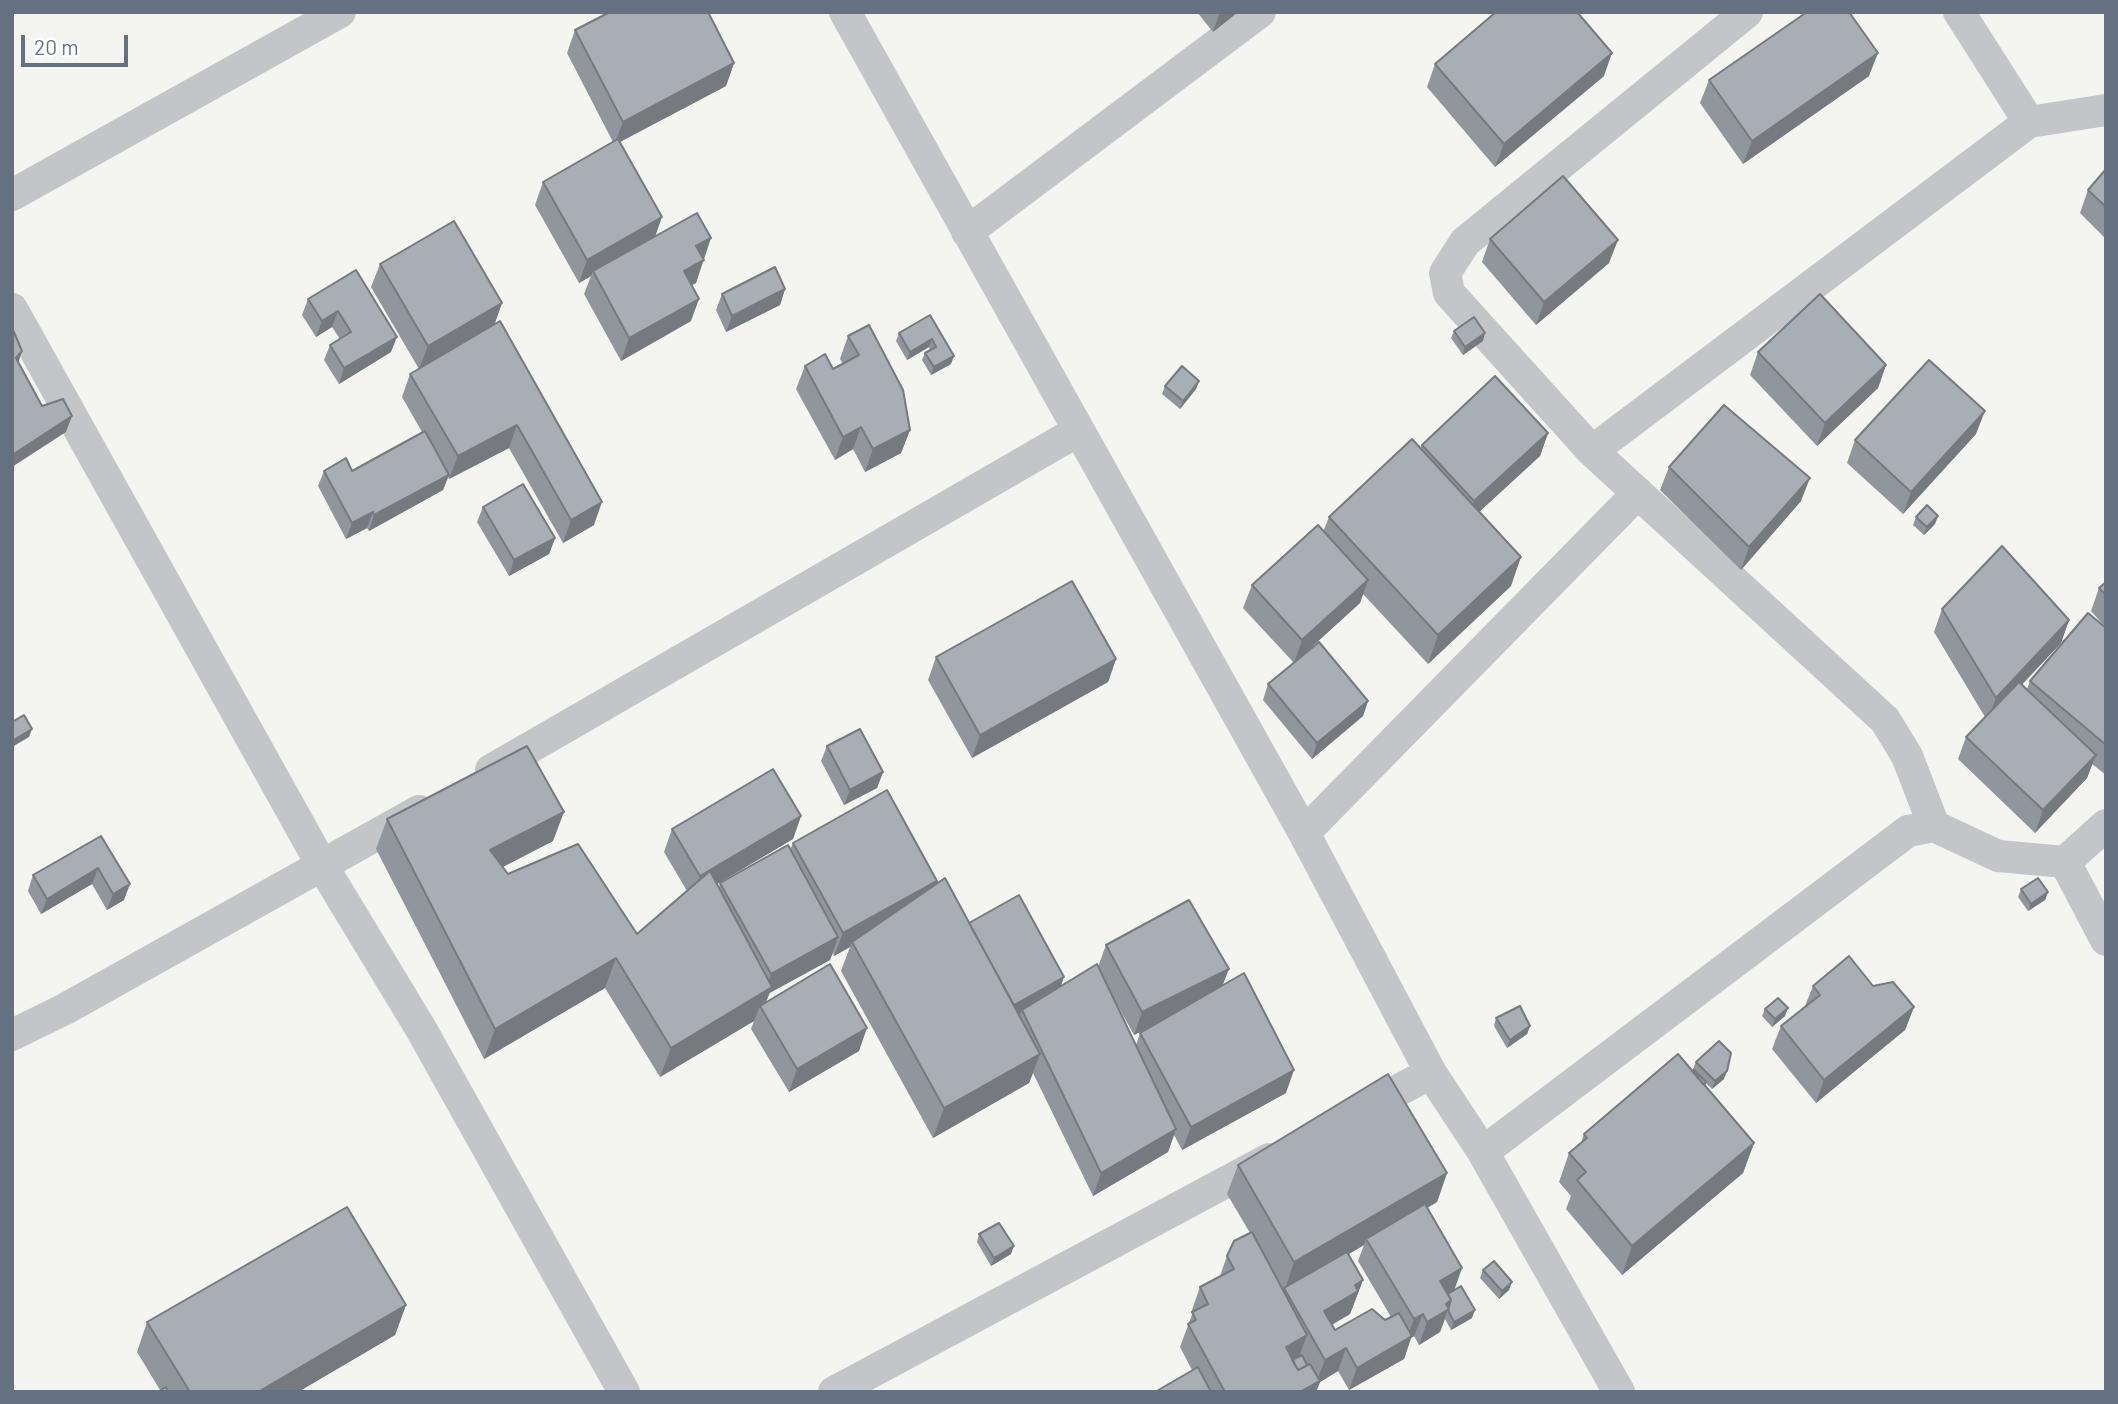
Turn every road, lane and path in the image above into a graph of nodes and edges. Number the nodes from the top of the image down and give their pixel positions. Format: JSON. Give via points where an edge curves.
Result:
{"nodes":[{"id":1,"x":340,"y":12,"type":"edge"},
{"id":2,"x":845,"y":12,"type":"edge"},
{"id":3,"x":1259,"y":12,"type":"edge"},
{"id":4,"x":1747,"y":12,"type":"edge"},
{"id":5,"x":1959,"y":12,"type":"edge"},
{"id":6,"x":2106,"y":110,"type":"edge"},
{"id":7,"x":2029,"y":122,"type":"junction"},
{"id":8,"x":12,"y":195,"type":"edge"},
{"id":9,"x":967,"y":232,"type":"junction"},
{"id":10,"x":12,"y":309,"type":"edge"},
{"id":11,"x":1078,"y":431,"type":"junction"},
{"id":12,"x":1592,"y":451,"type":"junction"},
{"id":13,"x":1638,"y":493,"type":"junction"},
{"id":14,"x":2106,"y":825,"type":"edge"},
{"id":15,"x":1934,"y":826,"type":"junction"},
{"id":16,"x":1304,"y":833,"type":"junction"},
{"id":17,"x":2065,"y":862,"type":"junction"},
{"id":18,"x":323,"y":867,"type":"junction"},
{"id":19,"x":2106,"y":940,"type":"edge"},
{"id":20,"x":12,"y":1035,"type":"edge"},
{"id":21,"x":1431,"y":1073,"type":"junction"},
{"id":22,"x":1334,"y":1125,"type":"edge"},
{"id":23,"x":1297,"y":1144,"type":"edge"},
{"id":24,"x":1483,"y":1152,"type":"junction"},
{"id":25,"x":624,"y":1392,"type":"edge"},
{"id":26,"x":834,"y":1392,"type":"edge"},
{"id":27,"x":1619,"y":1392,"type":"edge"}],
"edges":[{"from":1,"to":8,"type":"street"},
{"from":2,"to":9,"type":"street"},
{"from":3,"to":9,"type":"street"},
{"from":4,"to":12,"type":"street","via":[[1465,242],[1445,273],[1449,293]]},
{"from":5,"to":7,"type":"street"},
{"from":6,"to":7,"type":"street"},
{"from":7,"to":12,"type":"street"},
{"from":9,"to":11,"type":"street"},
{"from":10,"to":18,"type":"street"},
{"from":11,"to":16,"type":"street"},
{"from":11,"to":18,"type":"street"},
{"from":12,"to":13,"type":"street"},
{"from":13,"to":15,"type":"street","via":[[1885,720],[1907,756]]},
{"from":13,"to":16,"type":"street"},
{"from":14,"to":17,"type":"street"},
{"from":15,"to":17,"type":"street","via":[[1998,856]]},
{"from":15,"to":24,"type":"street","via":[[1908,831]]},
{"from":16,"to":21,"type":"street"},
{"from":17,"to":19,"type":"street"},
{"from":18,"to":20,"type":"street"},
{"from":18,"to":25,"type":"street","via":[[421,1029]]},
{"from":21,"to":22,"type":"street"},
{"from":21,"to":24,"type":"street"},
{"from":23,"to":26,"type":"street"},
{"from":24,"to":27,"type":"street"}]}
